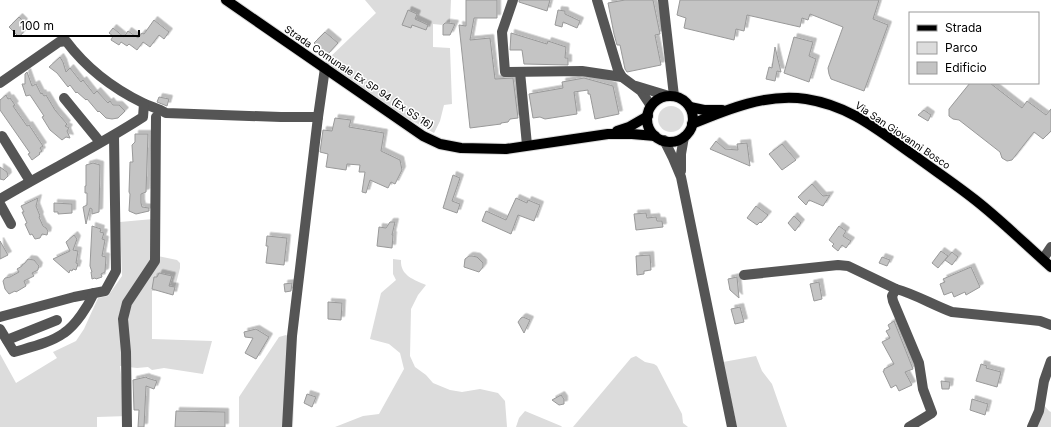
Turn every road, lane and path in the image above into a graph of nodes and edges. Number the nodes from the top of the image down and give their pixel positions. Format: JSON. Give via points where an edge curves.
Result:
{"nodes":[{"id":1,"x":226,"y":0,"type":"edge"},
{"id":2,"x":513,"y":0,"type":"edge"},
{"id":3,"x":598,"y":0,"type":"edge"},
{"id":4,"x":663,"y":0,"type":"edge"},
{"id":5,"x":325,"y":68,"type":"junction"},
{"id":6,"x":520,"y":72,"type":"junction"},
{"id":7,"x":622,"y":77,"type":"junction"},
{"id":8,"x":0,"y":82,"type":"edge"},
{"id":9,"x":630,"y":85,"type":"junction"},
{"id":10,"x":672,"y":96,"type":"junction"},
{"id":11,"x":64,"y":98,"type":"dead end"},
{"id":12,"x":144,"y":104,"type":"junction"},
{"id":13,"x":690,"y":107,"type":"junction"},
{"id":14,"x":726,"y":110,"type":"junction"},
{"id":15,"x":649,"y":111,"type":"junction"},
{"id":16,"x":166,"y":113,"type":"junction"},
{"id":17,"x":143,"y":117,"type":"junction"},
{"id":18,"x":156,"y":117,"type":"junction"},
{"id":19,"x":318,"y":117,"type":"junction"},
{"id":20,"x":692,"y":124,"type":"junction"},
{"id":21,"x":608,"y":134,"type":"junction"},
{"id":22,"x":2,"y":136,"type":"dead end"},
{"id":23,"x":114,"y":136,"type":"junction"},
{"id":24,"x":684,"y":137,"type":"junction"},
{"id":25,"x":659,"y":138,"type":"junction"},
{"id":26,"x":100,"y":142,"type":"junction"},
{"id":27,"x":527,"y":145,"type":"junction"},
{"id":28,"x":681,"y":177,"type":"junction"},
{"id":29,"x":30,"y":181,"type":"junction"},
{"id":30,"x":0,"y":199,"type":"edge"},
{"id":31,"x":0,"y":204,"type":"edge"},
{"id":32,"x":11,"y":224,"type":"dead end"},
{"id":33,"x":1051,"y":247,"type":"edge"},
{"id":34,"x":1043,"y":259,"type":"junction"},
{"id":35,"x":1051,"y":267,"type":"edge"},
{"id":36,"x":744,"y":275,"type":"dead end"},
{"id":37,"x":896,"y":289,"type":"junction"},
{"id":38,"x":94,"y":293,"type":"junction"},
{"id":39,"x":0,"y":317,"type":"edge"},
{"id":40,"x":57,"y":320,"type":"dead end"},
{"id":41,"x":1051,"y":325,"type":"edge"},
{"id":42,"x":0,"y":329,"type":"edge"},
{"id":43,"x":7,"y":340,"type":"junction"},
{"id":44,"x":1051,"y":361,"type":"edge"},
{"id":45,"x":127,"y":427,"type":"edge"},
{"id":46,"x":287,"y":427,"type":"edge"},
{"id":47,"x":732,"y":427,"type":"edge"},
{"id":48,"x":909,"y":427,"type":"edge"},
{"id":49,"x":1032,"y":427,"type":"edge"}],
"edges":[{"from":1,"to":5,"type":"main road","name":"Strada Comunale Ex SP 94 (Ex SS 16)"},
{"from":2,"to":6,"type":"street","via":[[502,32],[505,72]]},
{"from":3,"to":7,"type":"street"},
{"from":4,"to":10,"type":"street"},
{"from":5,"to":19,"type":"street"},
{"from":5,"to":27,"type":"main road","name":"Strada Comunale Ex SP 94 (Ex SS 16)","via":[[423,136],[440,144],[461,148],[506,149]]},
{"from":6,"to":7,"type":"street","via":[[582,71]]},
{"from":6,"to":27,"type":"street"},
{"from":7,"to":9,"type":"street"},
{"from":8,"to":12,"type":"street","via":[[59,42],[66,41],[78,58],[102,79]]},
{"from":9,"to":10,"type":"street"},
{"from":9,"to":15,"type":"street","via":[[641,91]]},
{"from":10,"to":13,"type":"main road","via":[[686,102]]},
{"from":10,"to":15,"type":"main road","via":[[662,97]]},
{"from":11,"to":26,"type":"street"},
{"from":12,"to":16,"type":"street","via":[[157,107]]},
{"from":12,"to":17,"type":"street"},
{"from":13,"to":14,"type":"main road"},
{"from":13,"to":20,"type":"main road"},
{"from":14,"to":20,"type":"main road","name":"Via San Giovanni Bosco"},
{"from":14,"to":34,"type":"main road","name":"Via San Giovanni Bosco","via":[[771,98],[805,99],[834,105],[848,111],[974,199]]},
{"from":15,"to":21,"type":"main road","name":"Strada Comunale Ex SP 94 (Ex SS 16)","via":[[629,127]]},
{"from":15,"to":25,"type":"main road","via":[[648,123]]},
{"from":16,"to":18,"type":"street"},
{"from":16,"to":19,"type":"street"},
{"from":17,"to":18,"type":"street"},
{"from":17,"to":23,"type":"street"},
{"from":18,"to":45,"type":"street","via":[[155,261],[127,303],[123,319]]},
{"from":19,"to":46,"type":"street","via":[[292,336]]},
{"from":20,"to":24,"type":"main road"},
{"from":21,"to":25,"type":"main road","name":"Strada Comunale Ex SP 94 (Ex SS 16)"},
{"from":21,"to":27,"type":"main road","name":"Strada Comunale Ex SP 94 (Ex SS 16)"},
{"from":22,"to":29,"type":"street"},
{"from":23,"to":26,"type":"street"},
{"from":23,"to":38,"type":"street","via":[[116,271],[105,291]]},
{"from":24,"to":25,"type":"main road","via":[[671,141]]},
{"from":24,"to":28,"type":"street"},
{"from":25,"to":28,"type":"street","via":[[673,158]]},
{"from":26,"to":29,"type":"street"},
{"from":28,"to":47,"type":"street"},
{"from":29,"to":30,"type":"street"},
{"from":31,"to":32,"type":"street"},
{"from":33,"to":34,"type":"street"},
{"from":34,"to":35,"type":"main road","name":"Via San Giovanni Bosco"},
{"from":36,"to":37,"type":"street","via":[[838,265],[848,266]]},
{"from":37,"to":41,"type":"street","via":[[952,312],[1040,321]]},
{"from":37,"to":48,"type":"street","via":[[892,296],[893,301],[919,363],[923,389],[932,413]]},
{"from":38,"to":39,"type":"street"},
{"from":38,"to":43,"type":"street","via":[[86,309],[65,333],[14,352]]},
{"from":40,"to":43,"type":"street"},
{"from":42,"to":43,"type":"street"},
{"from":44,"to":49,"type":"street","via":[[1044,381],[1039,411]]}]}
